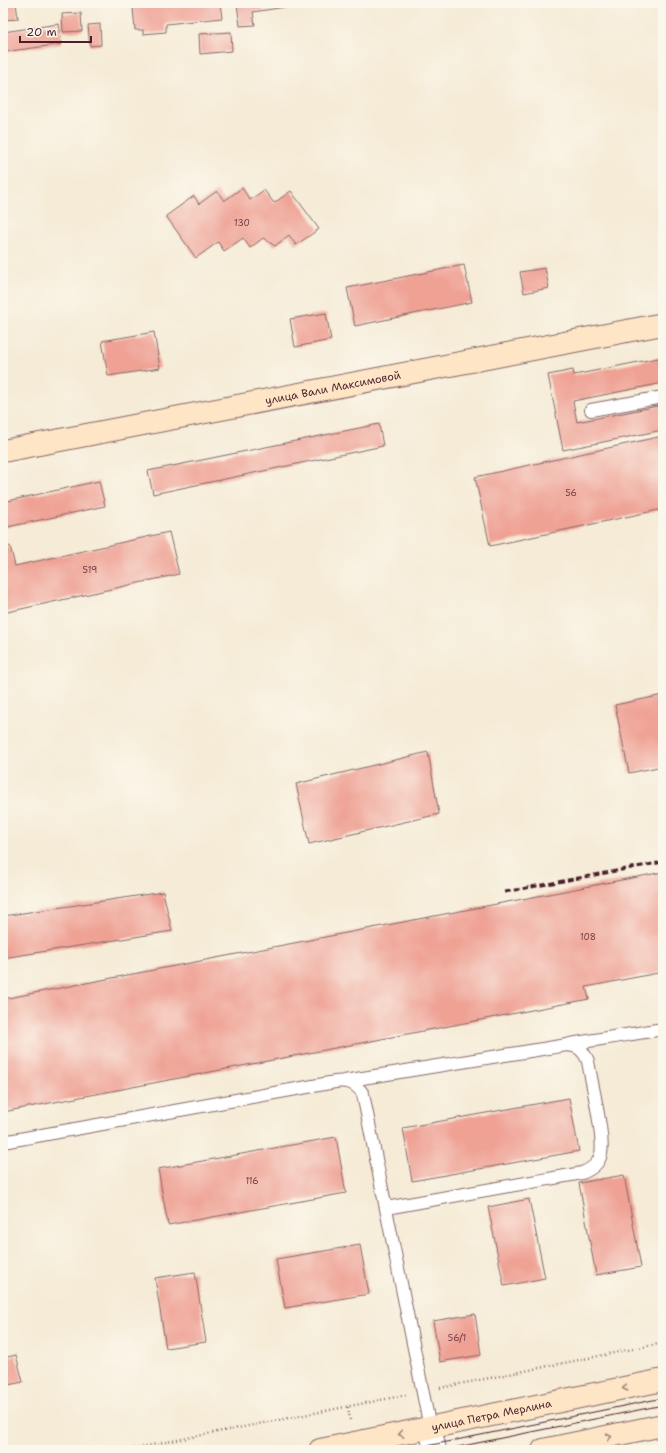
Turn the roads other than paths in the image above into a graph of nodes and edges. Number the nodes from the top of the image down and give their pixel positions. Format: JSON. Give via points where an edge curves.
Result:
{"nodes":[{"id":1,"x":663,"y":324,"type":"edge"},
{"id":2,"x":663,"y":397,"type":"edge"},
{"id":3,"x":591,"y":410,"type":"dead end"},
{"id":4,"x":3,"y":451,"type":"edge"},
{"id":5,"x":663,"y":1029,"type":"edge"},
{"id":6,"x":567,"y":1045,"type":"junction"},
{"id":7,"x":342,"y":1081,"type":"junction"},
{"id":8,"x":3,"y":1142,"type":"edge"},
{"id":9,"x":386,"y":1208,"type":"junction"},
{"id":10,"x":663,"y":1380,"type":"edge"},
{"id":11,"x":663,"y":1425,"type":"edge"},
{"id":12,"x":430,"y":1428,"type":"junction"},
{"id":13,"x":320,"y":1450,"type":"edge"},
{"id":14,"x":435,"y":1450,"type":"edge"},
{"id":15,"x":543,"y":1450,"type":"edge"}],
"edges":[{"from":1,"to":4,"type":"street","name":"улица Вали Максимовой"},
{"from":2,"to":3,"type":"lane"},
{"from":5,"to":6,"type":"lane"},
{"from":6,"to":7,"type":"lane"},
{"from":6,"to":9,"type":"lane","via":[[577,1046],[584,1052],[588,1061],[602,1143],[600,1158],[592,1168],[582,1173]]},
{"from":7,"to":8,"type":"lane"},
{"from":7,"to":9,"type":"lane","via":[[356,1086],[363,1094]]},
{"from":9,"to":12,"type":"lane"},
{"from":10,"to":12,"type":"street","name":"улица Петра Мерлина","one_way":true},
{"from":15,"to":11,"type":"street","one_way":true},
{"from":12,"to":13,"type":"street","name":"улица Петра Мерлина","one_way":true},
{"from":12,"to":14,"type":"street"}]}
